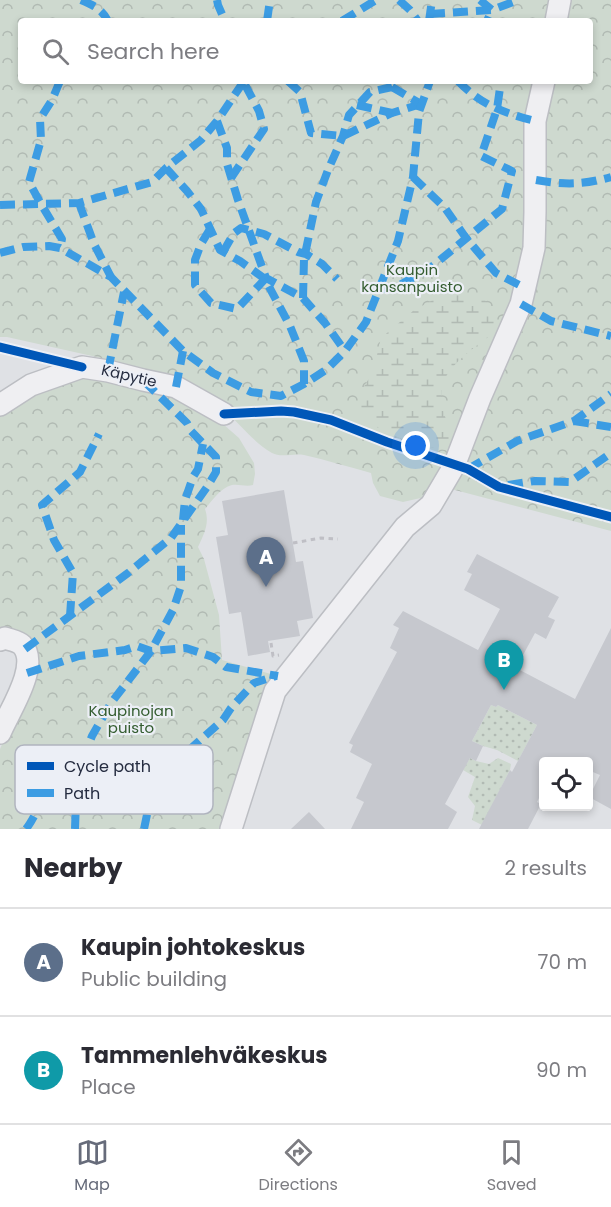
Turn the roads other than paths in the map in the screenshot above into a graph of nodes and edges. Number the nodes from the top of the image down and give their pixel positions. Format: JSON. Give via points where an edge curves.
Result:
{"nodes":[{"id":1,"x":560,"y":0,"type":"edge"},
{"id":2,"x":557,"y":18,"type":"edge"},
{"id":3,"x":543,"y":84,"type":"edge"},
{"id":4,"x":0,"y":405,"type":"edge"},
{"id":5,"x":224,"y":414,"type":"dead end"},
{"id":6,"x":0,"y":640,"type":"edge"},
{"id":7,"x":0,"y":730,"type":"edge"},
{"id":8,"x":231,"y":829,"type":"edge"}],
"edges":[{"from":1,"to":2,"type":"lane"},
{"from":3,"to":8,"type":"lane","via":[[536,121],[534,248],[525,288],[454,466],[431,505],[405,527],[275,691]]},
{"from":4,"to":5,"type":"lane","name":"Käpytie","via":[[31,385],[82,367],[176,387]]},
{"from":6,"to":7,"type":"lane","via":[[21,644],[28,658],[27,673],[14,708]]}]}
